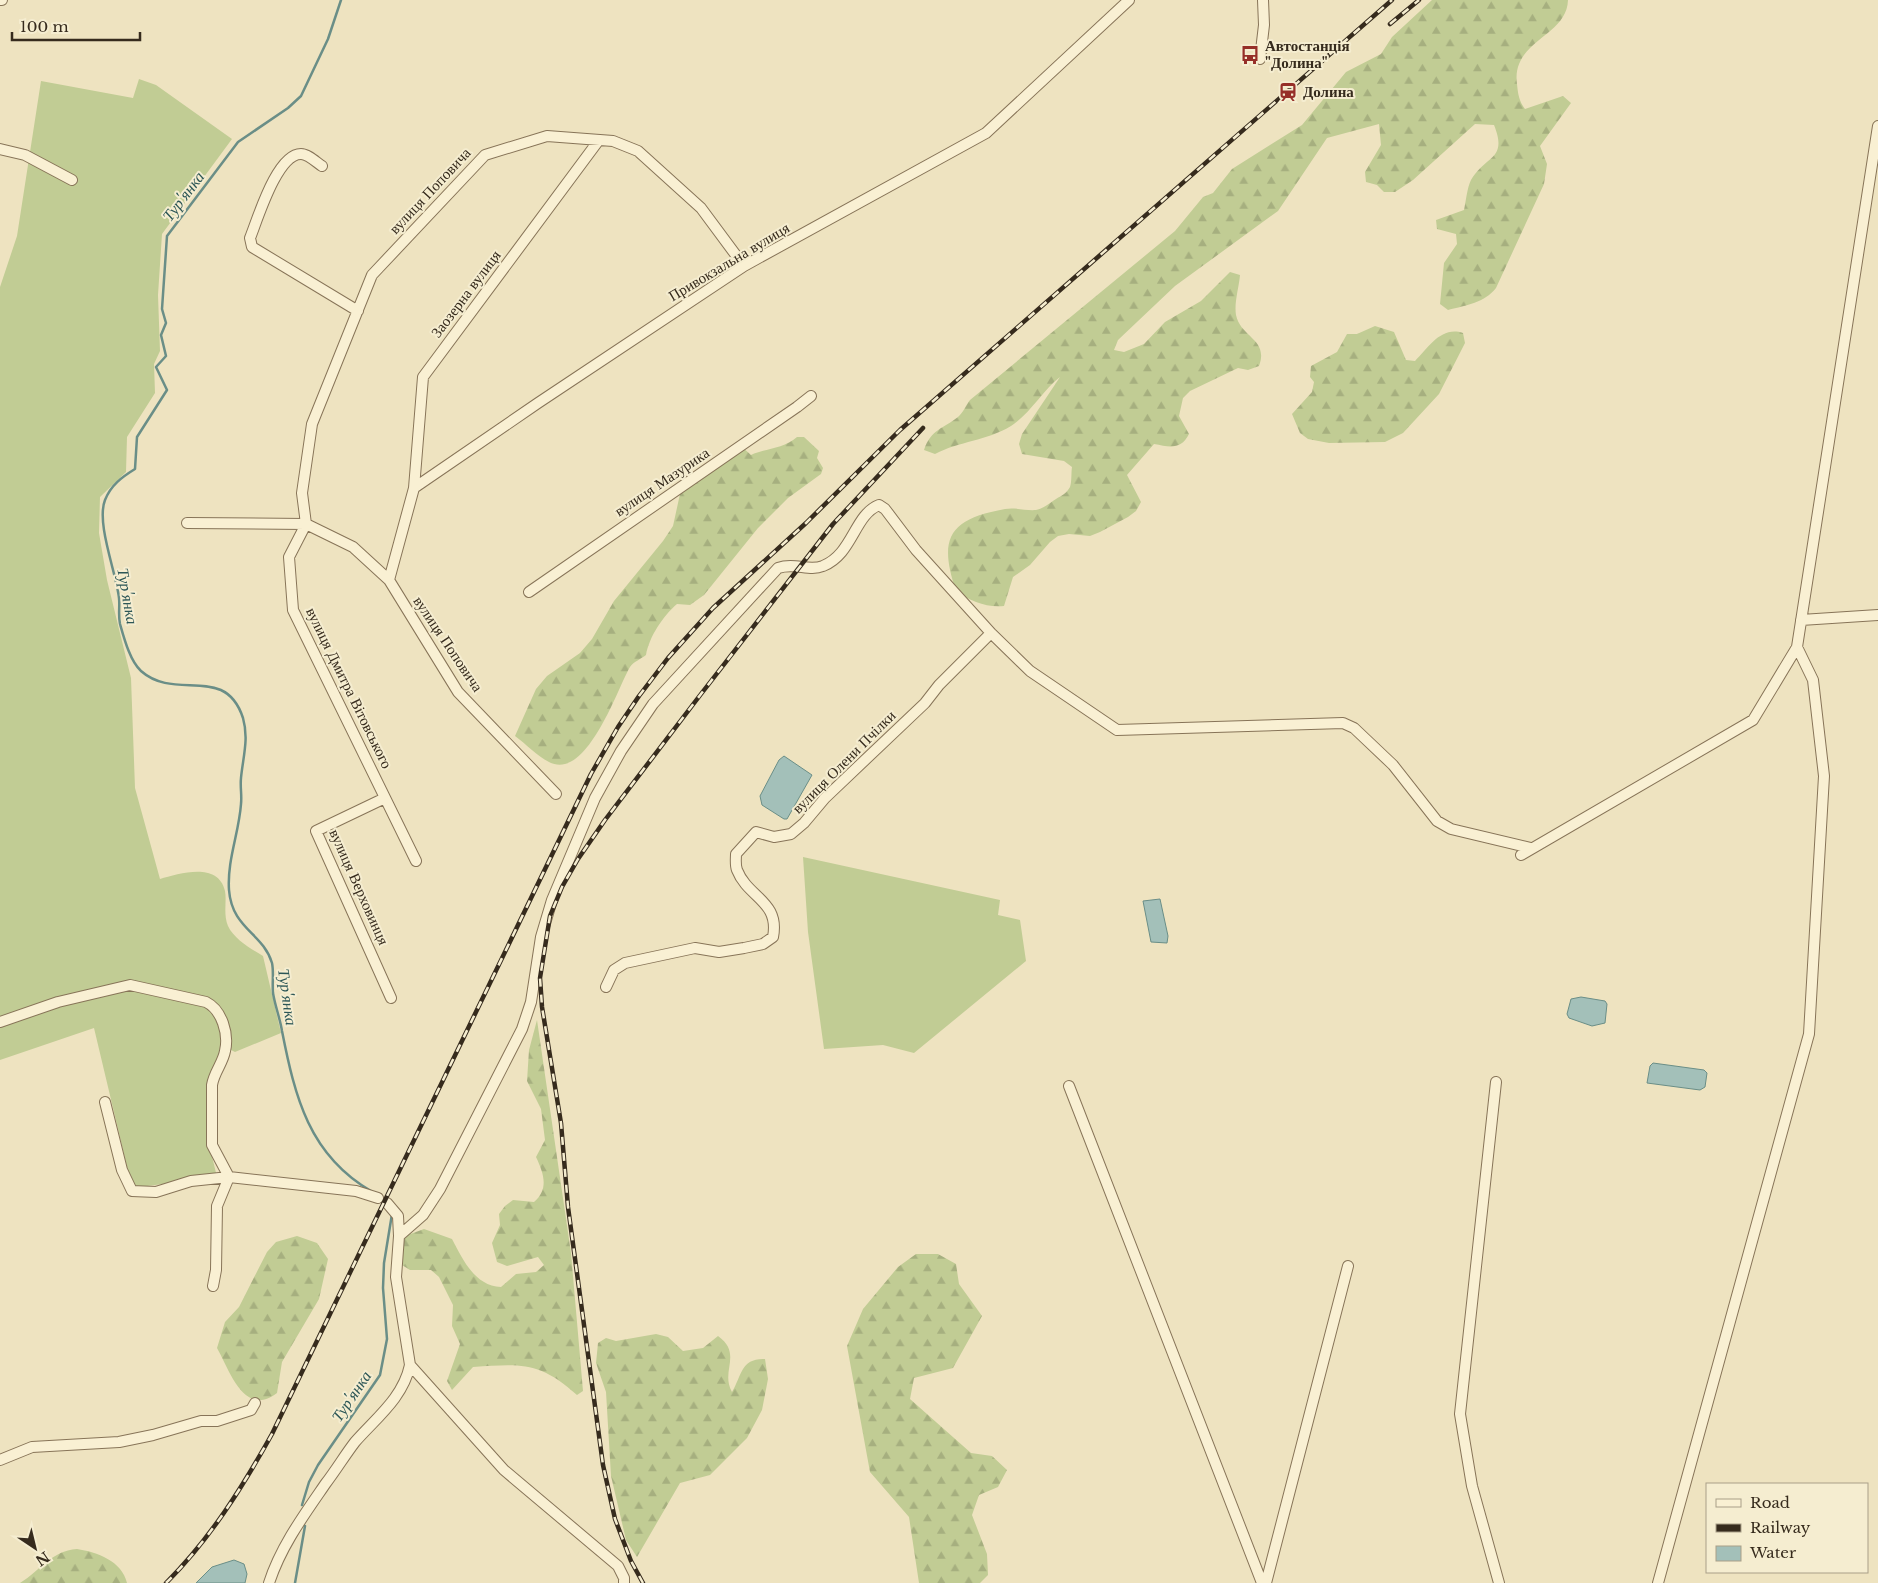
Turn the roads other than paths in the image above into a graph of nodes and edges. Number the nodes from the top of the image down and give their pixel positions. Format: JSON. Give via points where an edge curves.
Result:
{"nodes":[{"id":1,"x":1129,"y":0,"type":"edge"},
{"id":2,"x":1263,"y":0,"type":"edge"},
{"id":3,"x":1260,"y":59,"type":"dead end"},
{"id":4,"x":1878,"y":126,"type":"edge"},
{"id":5,"x":599,"y":140,"type":"junction"},
{"id":6,"x":0,"y":149,"type":"edge"},
{"id":7,"x":322,"y":166,"type":"dead end"},
{"id":8,"x":72,"y":180,"type":"dead end"},
{"id":9,"x":744,"y":266,"type":"junction"},
{"id":10,"x":358,"y":310,"type":"junction"},
{"id":11,"x":811,"y":396,"type":"dead end"},
{"id":12,"x":414,"y":488,"type":"junction"},
{"id":13,"x":187,"y":523,"type":"dead end"},
{"id":14,"x":306,"y":524,"type":"junction"},
{"id":15,"x":389,"y":580,"type":"junction"},
{"id":16,"x":529,"y":592,"type":"dead end"},
{"id":17,"x":1878,"y":615,"type":"edge"},
{"id":18,"x":1801,"y":620,"type":"junction"},
{"id":19,"x":991,"y":633,"type":"junction"},
{"id":20,"x":1797,"y":647,"type":"junction"},
{"id":21,"x":556,"y":794,"type":"dead end"},
{"id":22,"x":385,"y":798,"type":"junction"},
{"id":23,"x":1531,"y":848,"type":"junction"},
{"id":24,"x":1521,"y":855,"type":"dead end"},
{"id":25,"x":416,"y":861,"type":"dead end"},
{"id":26,"x":606,"y":987,"type":"dead end"},
{"id":27,"x":391,"y":998,"type":"dead end"},
{"id":28,"x":0,"y":1022,"type":"edge"},
{"id":29,"x":1496,"y":1082,"type":"dead end"},
{"id":30,"x":1068,"y":1086,"type":"dead end"},
{"id":31,"x":105,"y":1102,"type":"dead end"},
{"id":32,"x":229,"y":1177,"type":"junction"},
{"id":33,"x":399,"y":1236,"type":"junction"},
{"id":34,"x":1348,"y":1266,"type":"dead end"},
{"id":35,"x":213,"y":1286,"type":"dead end"},
{"id":36,"x":410,"y":1365,"type":"junction"},
{"id":37,"x":255,"y":1403,"type":"dead end"},
{"id":38,"x":0,"y":1460,"type":"edge"},
{"id":39,"x":268,"y":1583,"type":"edge"},
{"id":40,"x":624,"y":1583,"type":"edge"},
{"id":41,"x":1264,"y":1583,"type":"edge"},
{"id":42,"x":1499,"y":1583,"type":"edge"},
{"id":43,"x":1658,"y":1583,"type":"edge"}],
"edges":[{"from":1,"to":9,"type":"street","name":"Привокзальна вулиця","via":[[986,133]]},
{"from":2,"to":3,"type":"street"},
{"from":4,"to":18,"type":"street"},
{"from":5,"to":9,"type":"street","name":"вулиця Поповича","via":[[613,141],[638,151],[701,208]]},
{"from":5,"to":10,"type":"street","name":"вулиця Поповича","via":[[547,136],[484,155],[372,275]]},
{"from":5,"to":12,"type":"street","name":"Заозерна вулиця","via":[[423,377]]},
{"from":6,"to":8,"type":"street","via":[[25,155]]},
{"from":7,"to":10,"type":"street","via":[[305,154],[287,159],[278,171],[250,238],[252,247]]},
{"from":9,"to":12,"type":"street","name":"Привокзальна вулиця"},
{"from":10,"to":14,"type":"street","name":"вулиця Поповича","via":[[312,424],[302,493]]},
{"from":11,"to":16,"type":"street","name":"вулиця Мазурика"},
{"from":12,"to":15,"type":"street"},
{"from":13,"to":14,"type":"street","name":"вулиця Поповича"},
{"from":14,"to":15,"type":"street","name":"вулиця Поповича","via":[[353,547]]},
{"from":14,"to":22,"type":"street","name":"вулиця Дмитра Вітовського","via":[[289,556],[293,610]]},
{"from":15,"to":21,"type":"street","name":"вулиця Поповича","via":[[458,692]]},
{"from":17,"to":18,"type":"street"},
{"from":18,"to":20,"type":"street"},
{"from":19,"to":23,"type":"street","via":[[1030,671],[1117,730],[1343,723],[1354,728],[1393,765],[1437,821],[1451,829]]},
{"from":19,"to":26,"type":"street","name":"вулиця Олени Пчілки","via":[[939,685],[925,704],[825,798],[804,823],[790,834],[774,837],[756,832],[736,854],[736,868],[748,887],[770,910],[776,923],[773,937],[763,944],[744,948],[719,952],[695,948],[625,963],[614,970]]},
{"from":19,"to":33,"type":"street","via":[[879,505],[870,509],[849,545],[835,558],[823,566],[810,568],[789,564],[778,568],[757,588],[653,704],[612,766],[552,900],[540,937],[532,1002],[522,1029],[440,1189],[422,1215]]},
{"from":20,"to":23,"type":"street","via":[[1752,720]]},
{"from":20,"to":43,"type":"street","via":[[1813,680],[1824,776],[1809,1034]]},
{"from":22,"to":25,"type":"street","name":"вулиця Дмитра Вітовського"},
{"from":22,"to":27,"type":"street","name":"вулиця Верховинця","via":[[316,831]]},
{"from":23,"to":24,"type":"street"},
{"from":28,"to":32,"type":"street","via":[[58,1002],[130,984],[215,1007],[222,1022],[226,1049],[214,1076],[212,1145]]},
{"from":29,"to":42,"type":"street","via":[[1460,1414],[1472,1486]]},
{"from":30,"to":41,"type":"street"},
{"from":31,"to":32,"type":"street","via":[[122,1170],[132,1191],[156,1192],[191,1181]]},
{"from":32,"to":33,"type":"street","via":[[356,1191],[383,1200],[398,1216]]},
{"from":32,"to":35,"type":"street","via":[[217,1206]]},
{"from":33,"to":36,"type":"street","via":[[396,1277]]},
{"from":34,"to":41,"type":"street"},
{"from":36,"to":39,"type":"street","via":[[390,1406],[354,1443],[298,1523]]},
{"from":36,"to":40,"type":"street","via":[[504,1470],[618,1566]]},
{"from":37,"to":38,"type":"street","via":[[251,1410],[217,1421],[201,1421],[118,1442],[32,1447]]}]}
